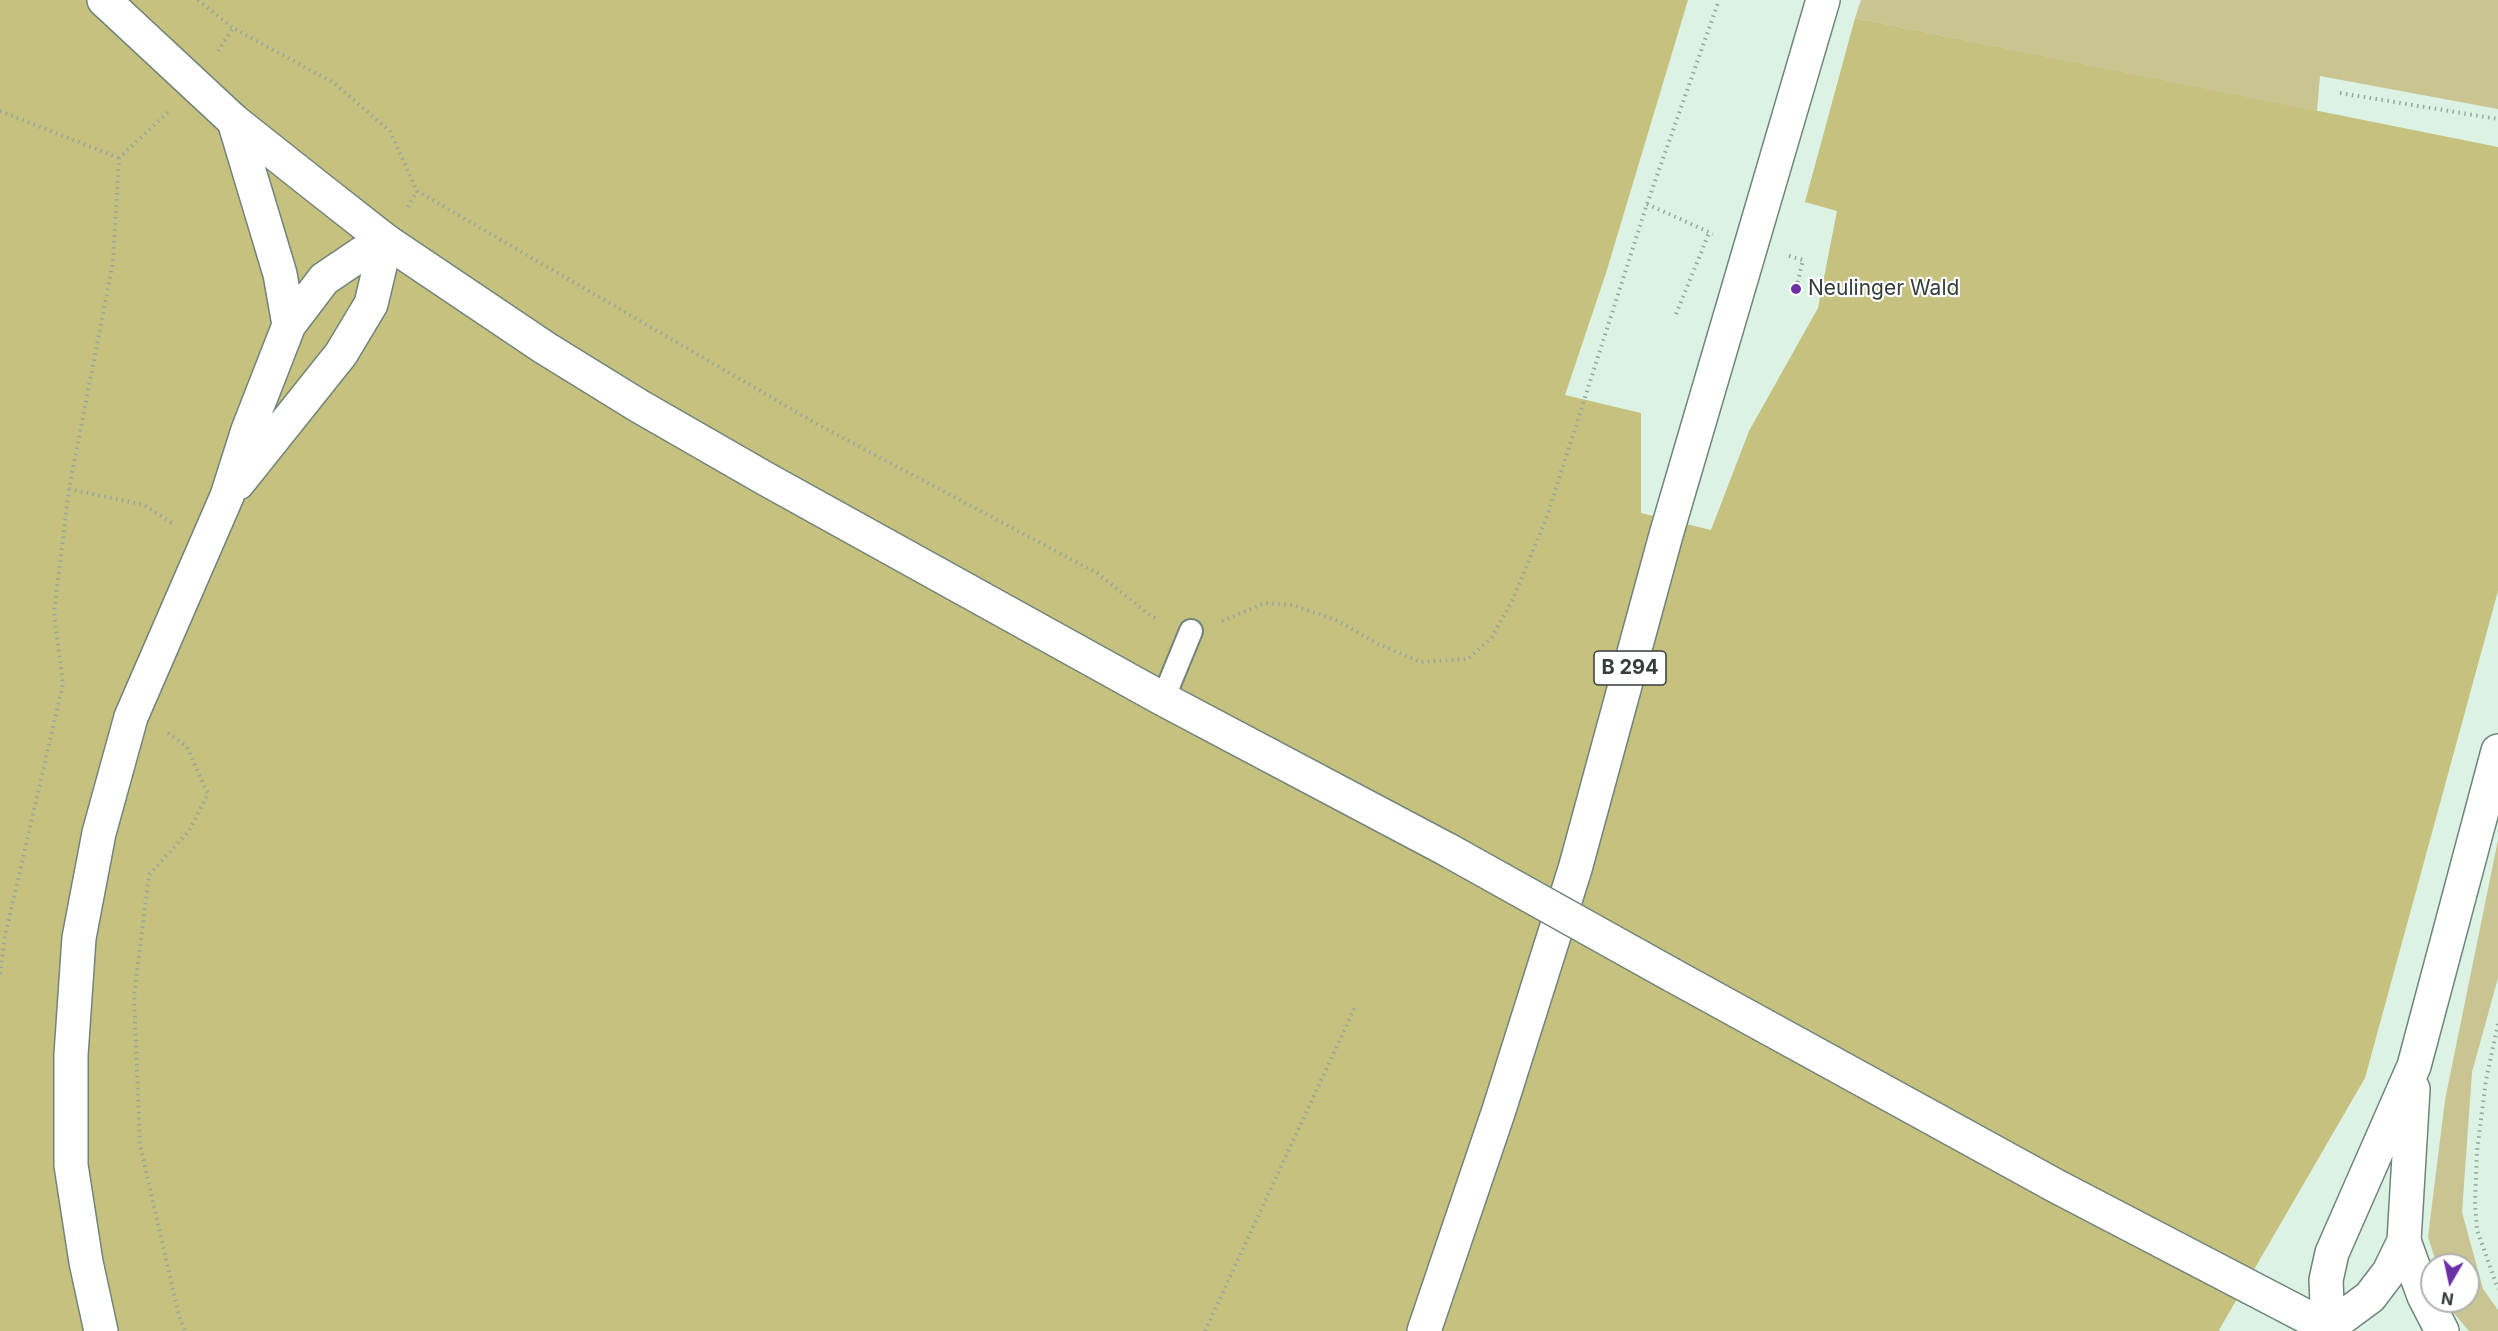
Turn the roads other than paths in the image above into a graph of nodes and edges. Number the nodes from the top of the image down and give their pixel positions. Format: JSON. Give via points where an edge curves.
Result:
{"nodes":[{"id":1,"x":104,"y":0,"type":"edge"},
{"id":2,"x":1823,"y":0,"type":"edge"},
{"id":3,"x":234,"y":121,"type":"junction"},
{"id":4,"x":386,"y":241,"type":"junction"},
{"id":5,"x":289,"y":326,"type":"junction"},
{"id":6,"x":228,"y":496,"type":"junction"},
{"id":7,"x":1191,"y":631,"type":"road end"},
{"id":8,"x":1163,"y":699,"type":"junction"},
{"id":9,"x":2498,"y":751,"type":"edge"},
{"id":10,"x":2414,"y":1066,"type":"junction"},
{"id":11,"x":2404,"y":1241,"type":"junction"},
{"id":12,"x":2331,"y":1329,"type":"edge"},
{"id":13,"x":102,"y":1331,"type":"edge"},
{"id":14,"x":1424,"y":1331,"type":"edge"},
{"id":15,"x":2442,"y":1331,"type":"edge"}],
"edges":[{"from":1,"to":3,"type":"main road"},
{"from":2,"to":14,"type":"main road","number":"B 294","via":[[1666,535],[1575,869]]},
{"from":3,"to":4,"type":"main road"},
{"from":3,"to":5,"type":"main road","via":[[280,274]]},
{"from":4,"to":5,"type":"main road","via":[[324,279]]},
{"from":4,"to":6,"type":"main road","via":[[371,303],[340,354]]},
{"from":4,"to":8,"type":"main road","via":[[639,406]]},
{"from":5,"to":6,"type":"main road","via":[[248,430]]},
{"from":6,"to":13,"type":"main road","via":[[131,717],[99,832],[79,938],[71,1055],[71,1165],[86,1262]]},
{"from":7,"to":8,"type":"lane"},
{"from":8,"to":12,"type":"main road","bridge":true,"via":[[1448,850],[2056,1186]]},
{"from":9,"to":10,"type":"main road"},
{"from":10,"to":11,"type":"main road"},
{"from":10,"to":12,"type":"main road","via":[[2332,1253],[2326,1280]]},
{"from":11,"to":12,"type":"main road","via":[[2389,1272],[2370,1297]]},
{"from":11,"to":15,"type":"main road"}]}
